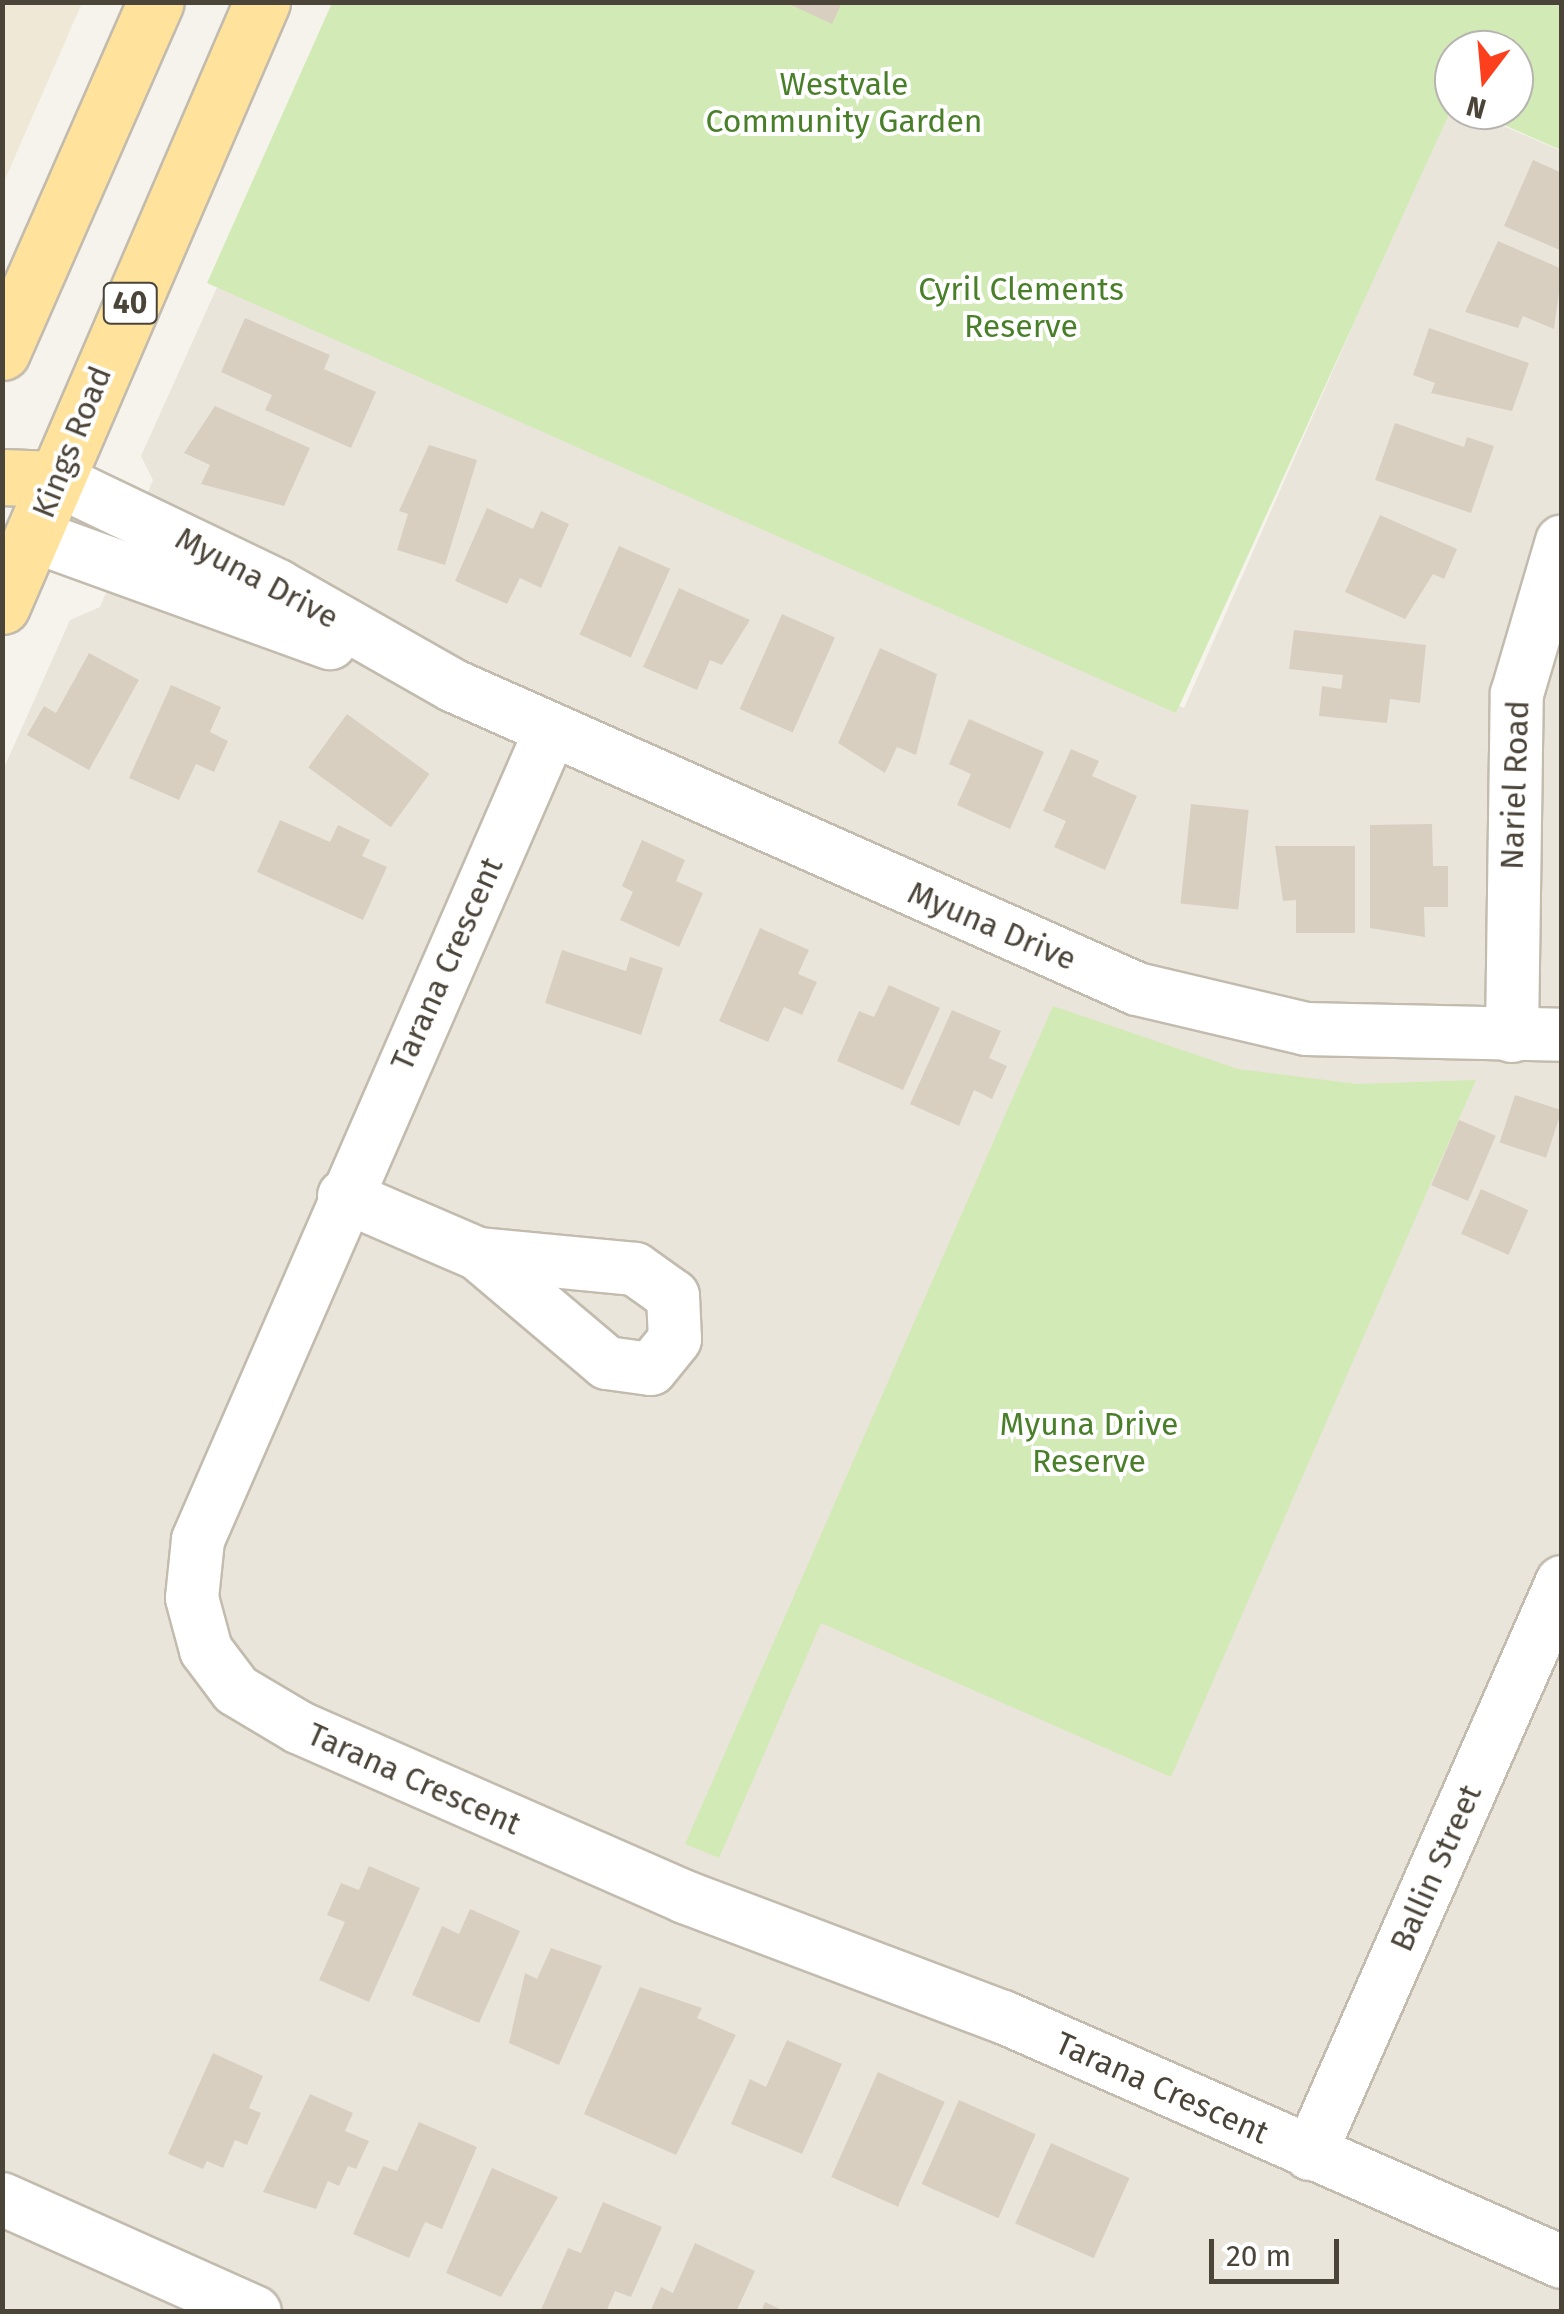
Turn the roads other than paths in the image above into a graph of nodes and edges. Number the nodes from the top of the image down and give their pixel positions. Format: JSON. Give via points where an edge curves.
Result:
{"nodes":[{"id":1,"x":156,"y":2,"type":"edge"},
{"id":2,"x":262,"y":2,"type":"edge"},
{"id":3,"x":2,"y":352,"type":"edge"},
{"id":4,"x":29,"y":478,"type":"edge"},
{"id":5,"x":18,"y":524,"type":"edge"},
{"id":6,"x":1562,"y":540,"type":"edge"},
{"id":7,"x":2,"y":606,"type":"edge"},
{"id":8,"x":454,"y":686,"type":"junction"},
{"id":9,"x":551,"y":730,"type":"junction"},
{"id":10,"x":1537,"y":1035,"type":"edge"},
{"id":11,"x":344,"y":1196,"type":"junction"},
{"id":12,"x":478,"y":1254,"type":"dead end"},
{"id":13,"x":1562,"y":1582,"type":"edge"},
{"id":14,"x":1310,"y":2154,"type":"junction"},
{"id":15,"x":2,"y":2199,"type":"edge"},
{"id":16,"x":1562,"y":2262,"type":"edge"},
{"id":17,"x":255,"y":2312,"type":"edge"}],
"edges":[{"from":1,"to":3,"type":"main road"},
{"from":2,"to":4,"type":"main road","name":"Kings Road","number":"40"},
{"from":4,"to":5,"type":"main road","name":"Kings Road","number":"40"},
{"from":4,"to":8,"type":"street","name":"Myuna Drive","via":[[278,586]]},
{"from":5,"to":7,"type":"main road","name":"Kings Road","number":"40"},
{"from":5,"to":8,"type":"street","name":"Myuna Drive"},
{"from":6,"to":10,"type":"street","name":"Nariel Road","via":[[1517,694]]},
{"from":8,"to":9,"type":"street","name":"Myuna Drive"},
{"from":9,"to":10,"type":"street","name":"Myuna Drive","via":[[1202,1010],[1306,1030]]},
{"from":9,"to":11,"type":"street","name":"Tarana Crescent"},
{"from":11,"to":12,"type":"street"},
{"from":11,"to":14,"type":"street","name":"Tarana Crescent","via":[[198,1540],[197,1624],[236,1690],[278,1718],[631,1875],[986,2010]]},
{"from":13,"to":14,"type":"street","name":"Ballin Street"},
{"from":14,"to":16,"type":"street","name":"Tarana Crescent"},
{"from":15,"to":17,"type":"street"}]}
